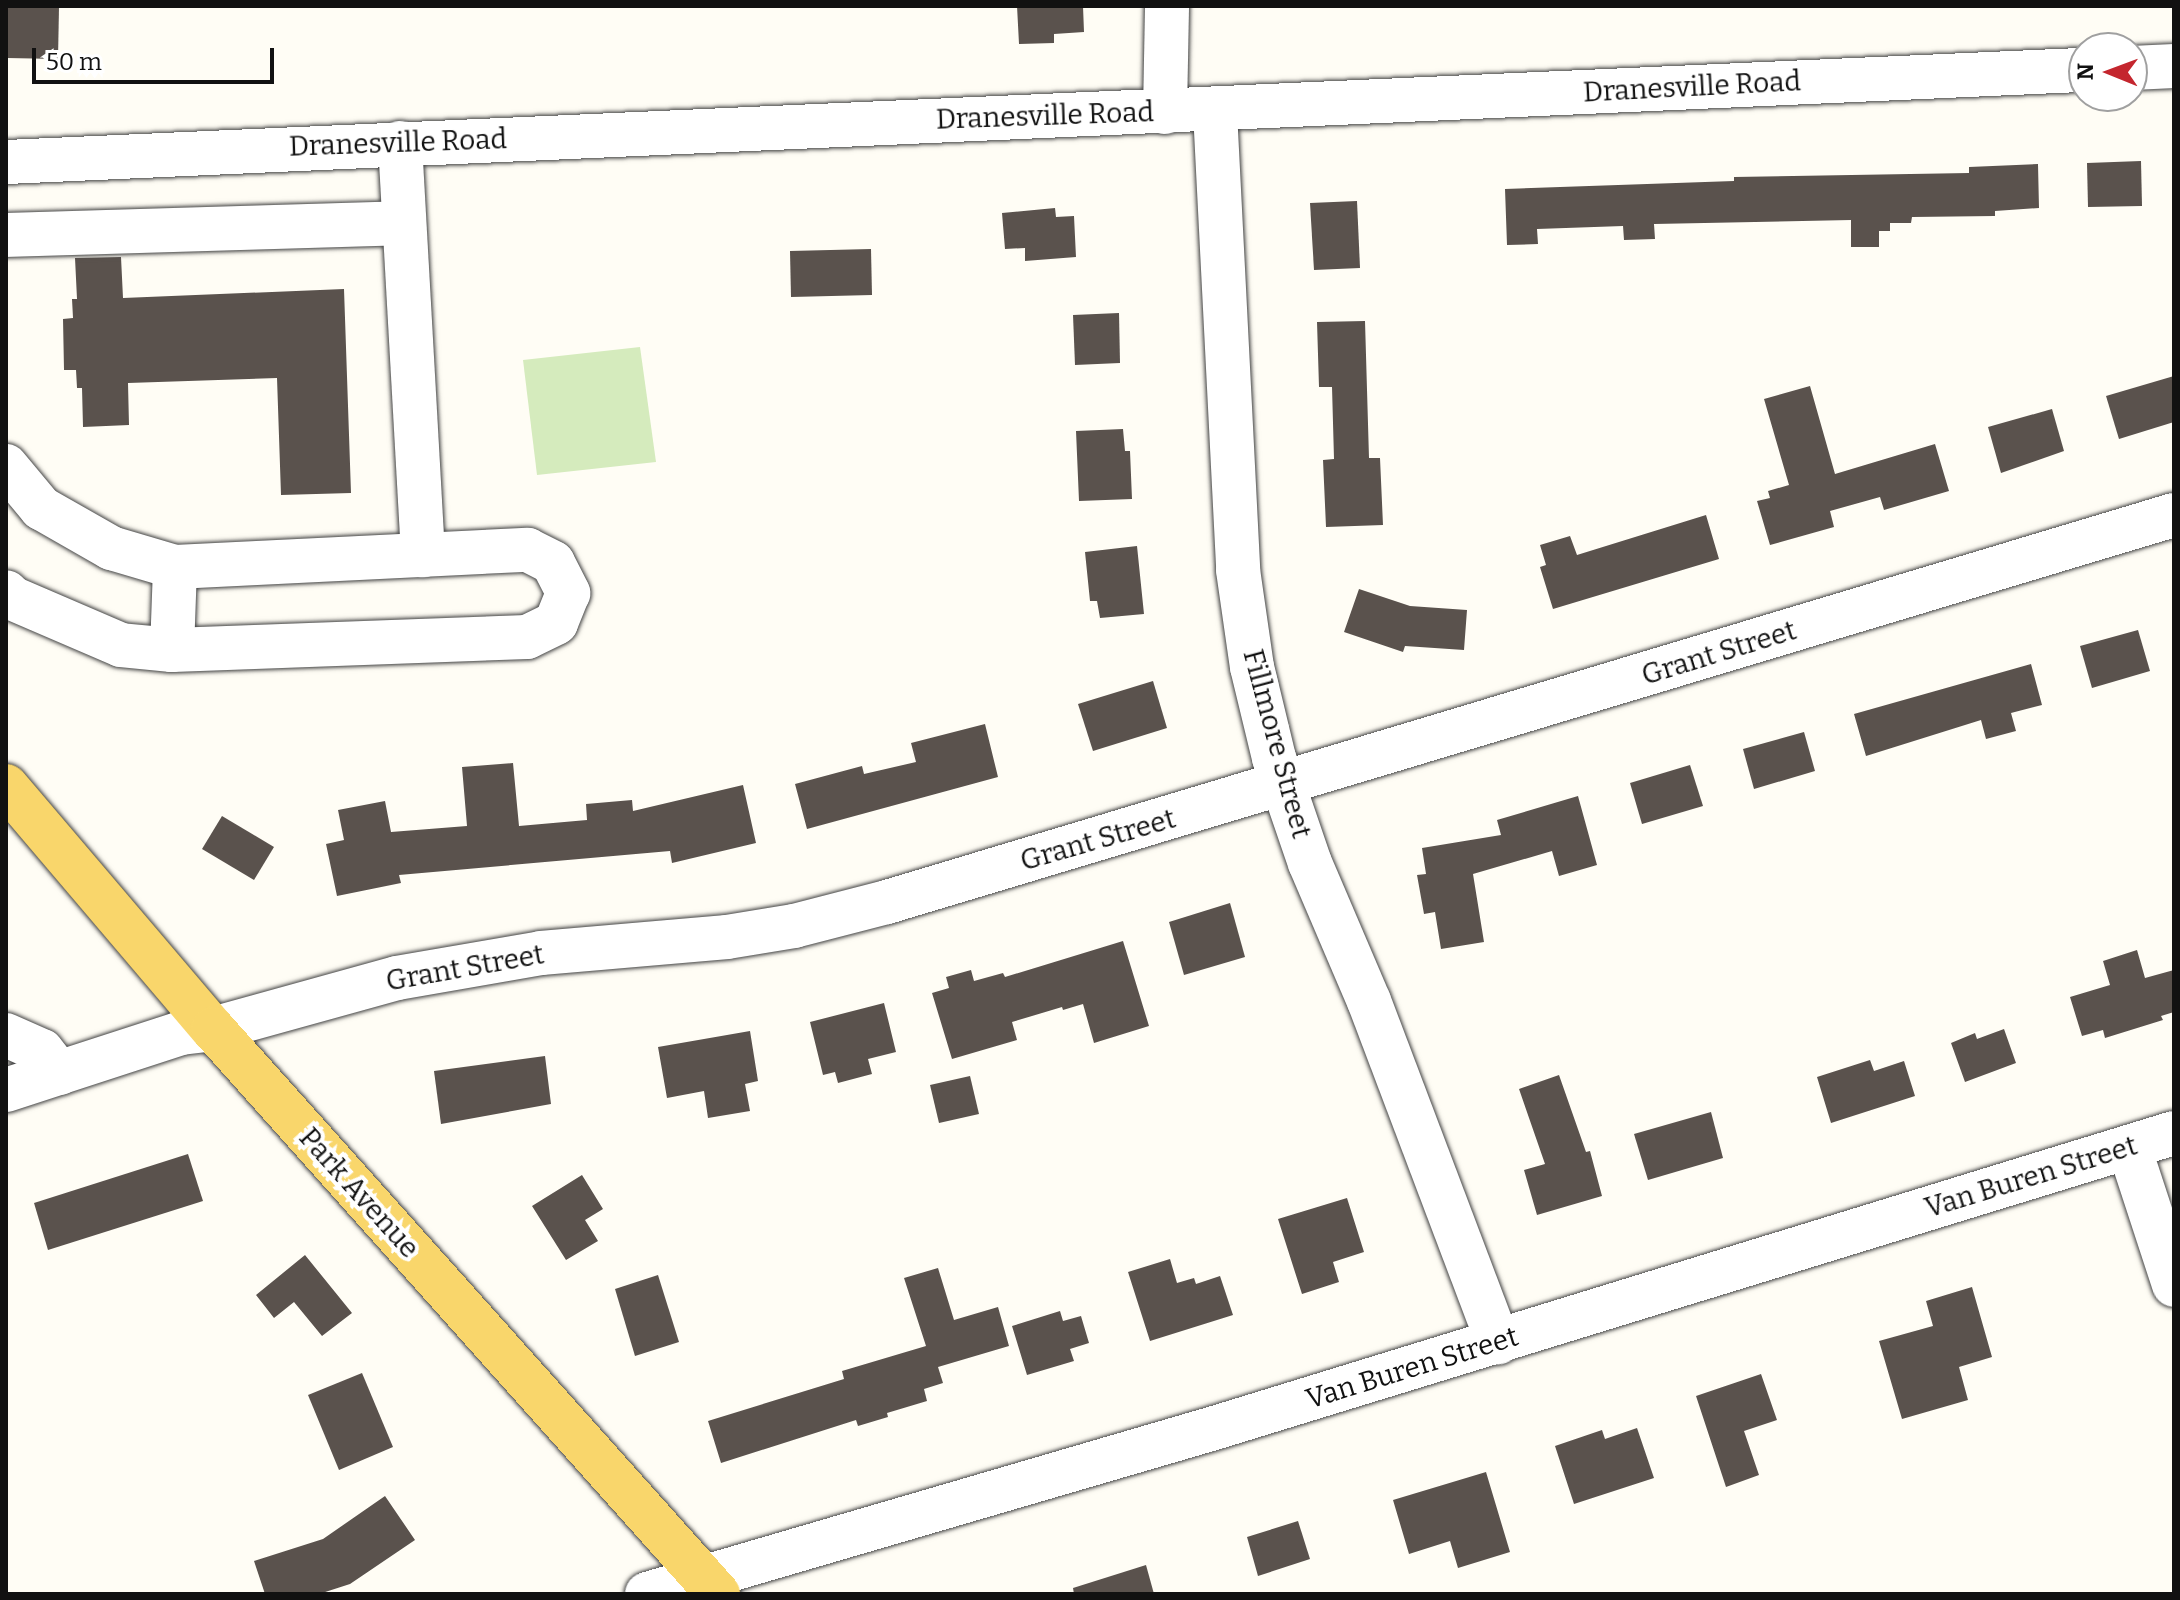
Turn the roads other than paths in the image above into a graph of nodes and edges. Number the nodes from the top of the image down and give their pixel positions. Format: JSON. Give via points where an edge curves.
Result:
{"nodes":[{"id":1,"x":1167,"y":6,"type":"edge"},
{"id":2,"x":2174,"y":66,"type":"edge"},
{"id":3,"x":2148,"y":67,"type":"edge"},
{"id":4,"x":2068,"y":71,"type":"edge"},
{"id":5,"x":1215,"y":111,"type":"junction"},
{"id":6,"x":1165,"y":112,"type":"junction"},
{"id":7,"x":400,"y":143,"type":"junction"},
{"id":8,"x":6,"y":162,"type":"edge"},
{"id":9,"x":404,"y":223,"type":"junction"},
{"id":10,"x":6,"y":235,"type":"edge"},
{"id":11,"x":6,"y":466,"type":"edge"},
{"id":12,"x":2174,"y":515,"type":"edge"},
{"id":13,"x":423,"y":555,"type":"junction"},
{"id":14,"x":175,"y":567,"type":"junction"},
{"id":15,"x":6,"y":592,"type":"edge"},
{"id":16,"x":172,"y":650,"type":"junction"},
{"id":17,"x":1283,"y":785,"type":"junction"},
{"id":18,"x":6,"y":786,"type":"edge"},
{"id":19,"x":213,"y":1029,"type":"junction"},
{"id":20,"x":6,"y":1035,"type":"edge"},
{"id":21,"x":59,"y":1073,"type":"junction"},
{"id":22,"x":6,"y":1090,"type":"edge"},
{"id":23,"x":2174,"y":1133,"type":"edge"},
{"id":24,"x":2129,"y":1147,"type":"junction"},
{"id":25,"x":2174,"y":1285,"type":"edge"},
{"id":26,"x":1498,"y":1342,"type":"junction"},
{"id":27,"x":710,"y":1586,"type":"edge"},
{"id":28,"x":647,"y":1594,"type":"edge"}],
"edges":[{"from":1,"to":6,"type":"street"},
{"from":2,"to":3,"type":"street"},
{"from":4,"to":5,"type":"street","name":"Dranesville Road"},
{"from":5,"to":6,"type":"street","name":"Dranesville Road"},
{"from":5,"to":17,"type":"street","name":"Fillmore Street","via":[[1238,570],[1252,667]]},
{"from":6,"to":7,"type":"street","name":"Dranesville Road"},
{"from":7,"to":8,"type":"street","name":"Dranesville Road"},
{"from":7,"to":9,"type":"street"},
{"from":9,"to":10,"type":"street"},
{"from":9,"to":13,"type":"street"},
{"from":11,"to":14,"type":"street","via":[[41,508],[111,548]]},
{"from":12,"to":17,"type":"street","name":"Grant Street"},
{"from":13,"to":14,"type":"street"},
{"from":13,"to":16,"type":"street","via":[[528,550],[553,563],[568,593],[556,623],[527,637]]},
{"from":14,"to":16,"type":"street"},
{"from":15,"to":16,"type":"street","via":[[121,645]]},
{"from":17,"to":19,"type":"street","name":"Grant Street","via":[[794,926],[470,963]]},
{"from":17,"to":26,"type":"street","name":"Fillmore Street"},
{"from":18,"to":19,"type":"main road","name":"Park Avenue"},
{"from":19,"to":21,"type":"street","name":"Grant Street","via":[[181,1033]]},
{"from":19,"to":27,"type":"main road","name":"Park Avenue"},
{"from":20,"to":21,"type":"street","via":[[42,1051]]},
{"from":21,"to":22,"type":"street","name":"Grant Street"},
{"from":23,"to":24,"type":"street","name":"Van Buren Street"},
{"from":24,"to":25,"type":"street"},
{"from":24,"to":26,"type":"street","name":"Van Buren Street"},
{"from":26,"to":27,"type":"street","name":"Van Buren Street"},
{"from":27,"to":28,"type":"street","name":"Van Buren Street"}]}
